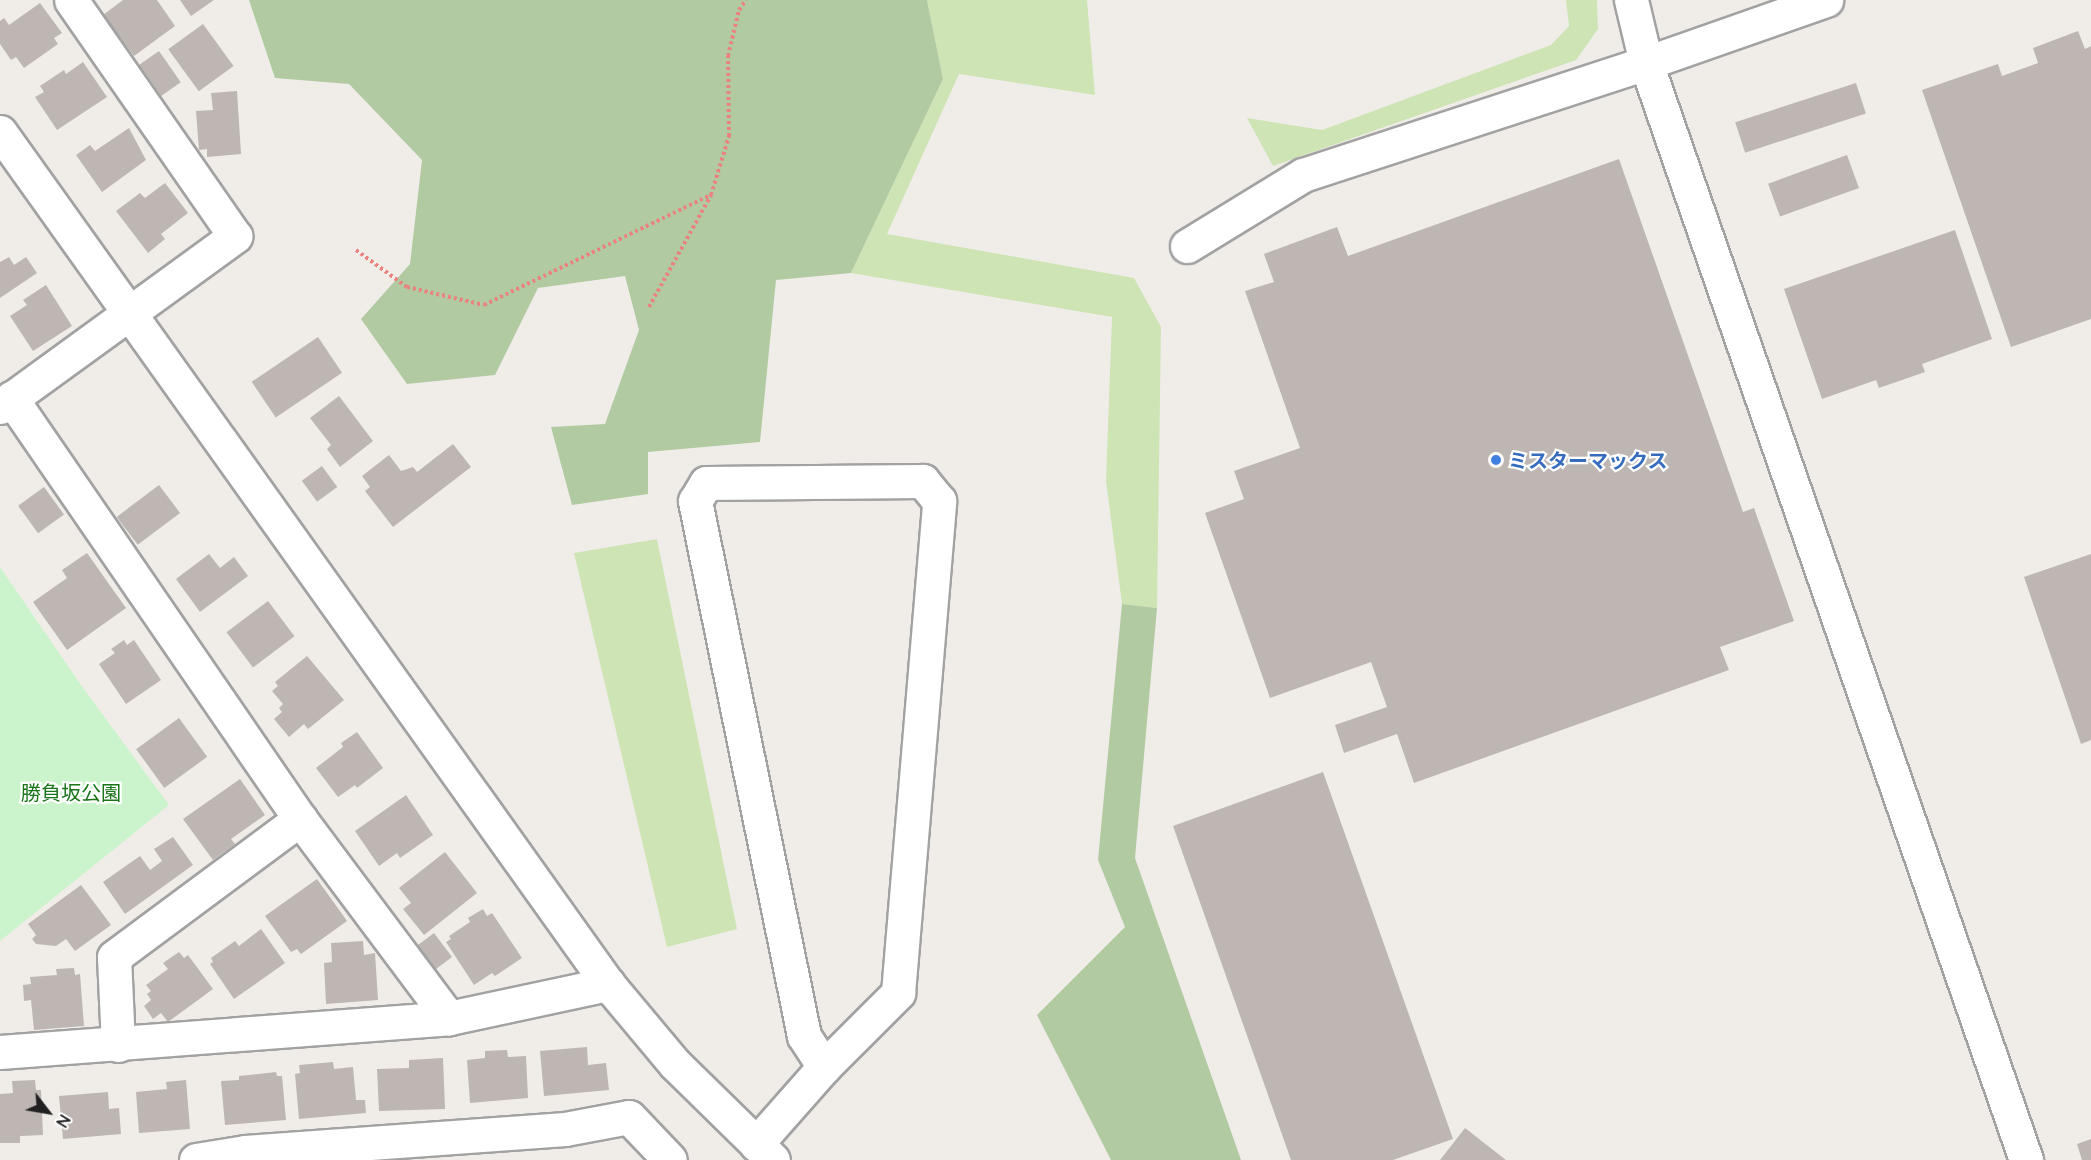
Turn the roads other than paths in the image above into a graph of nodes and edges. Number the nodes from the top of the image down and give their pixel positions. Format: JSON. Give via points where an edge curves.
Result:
{"nodes":[{"id":1,"x":71,"y":0,"type":"edge"},
{"id":2,"x":1631,"y":0,"type":"edge"},
{"id":3,"x":1826,"y":0,"type":"edge"},
{"id":4,"x":1646,"y":63,"type":"junction"},
{"id":5,"x":0,"y":132,"type":"edge"},
{"id":6,"x":1187,"y":246,"type":"dead end"},
{"id":7,"x":130,"y":315,"type":"junction"},
{"id":8,"x":6,"y":403,"type":"edge"},
{"id":9,"x":300,"y":819,"type":"junction"},
{"id":10,"x":608,"y":984,"type":"junction"},
{"id":11,"x":449,"y":1018,"type":"junction"},
{"id":12,"x":118,"y":1045,"type":"junction"},
{"id":13,"x":0,"y":1053,"type":"edge"},
{"id":14,"x":824,"y":1067,"type":"junction"},
{"id":15,"x":765,"y":1152,"type":"edge"},
{"id":16,"x":196,"y":1160,"type":"edge"},
{"id":17,"x":670,"y":1160,"type":"edge"},
{"id":18,"x":2026,"y":1160,"type":"edge"}],
"edges":[{"from":1,"to":7,"type":"street","via":[[236,236]]},
{"from":2,"to":4,"type":"street"},
{"from":3,"to":4,"type":"street"},
{"from":4,"to":6,"type":"street","via":[[1303,175]]},
{"from":4,"to":18,"type":"street","via":[[1835,595],[1924,823]]},
{"from":5,"to":7,"type":"street"},
{"from":7,"to":8,"type":"street"},
{"from":7,"to":10,"type":"street"},
{"from":8,"to":9,"type":"street"},
{"from":9,"to":11,"type":"street"},
{"from":9,"to":12,"type":"street","via":[[114,957]]},
{"from":10,"to":11,"type":"street"},
{"from":10,"to":15,"type":"street","via":[[675,1064]]},
{"from":11,"to":12,"type":"street"},
{"from":12,"to":13,"type":"street"},
{"from":14,"to":14,"type":"street","via":[[898,993],[939,501],[923,481],[706,483],[695,501],[804,1036]]},
{"from":14,"to":15,"type":"street"},
{"from":16,"to":17,"type":"street","via":[[245,1152],[565,1129],[629,1117]]}]}
